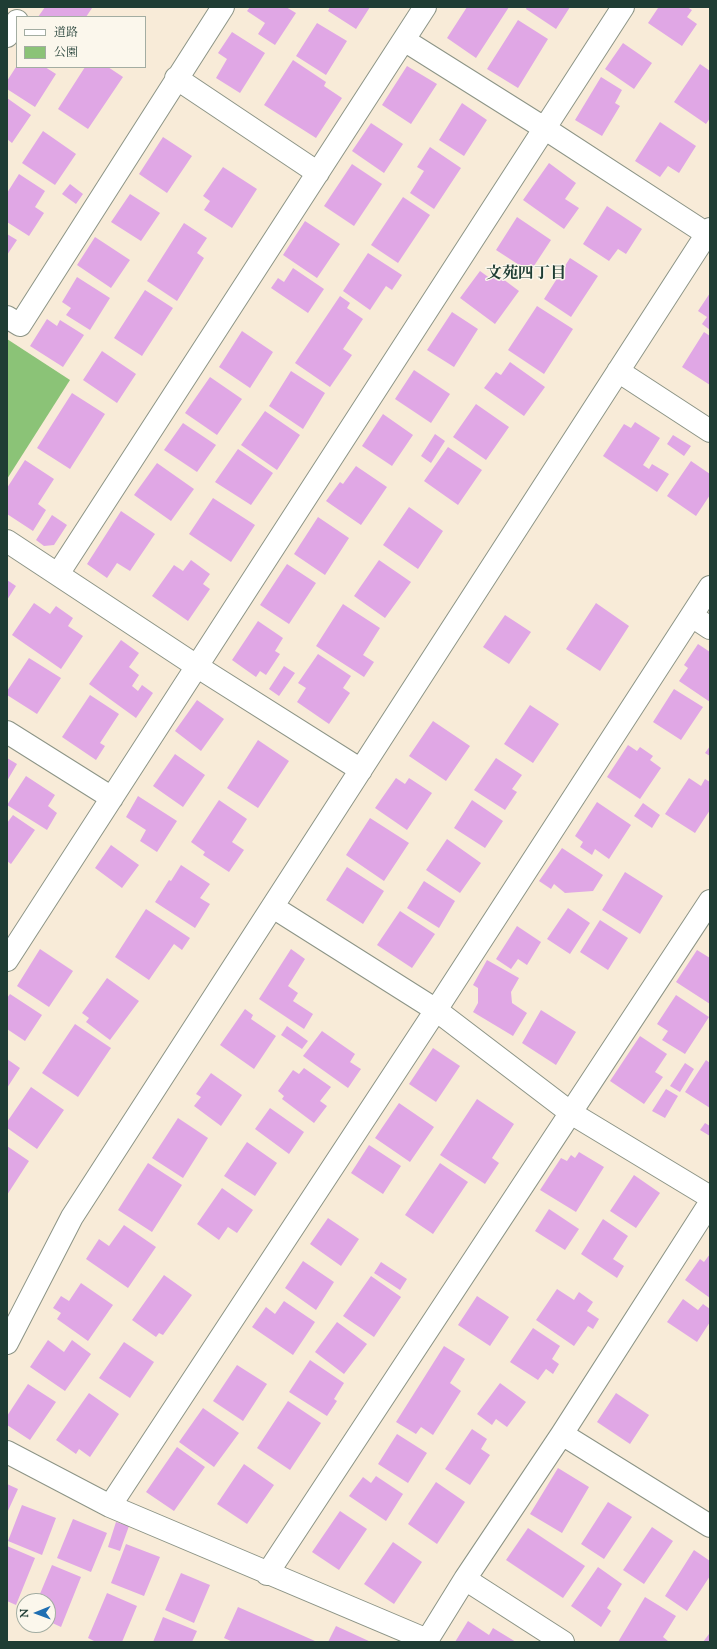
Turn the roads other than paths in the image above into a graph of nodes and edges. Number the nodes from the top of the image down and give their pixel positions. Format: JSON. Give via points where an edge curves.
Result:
{"nodes":[{"id":1,"x":26,"y":7,"type":"edge"},
{"id":2,"x":223,"y":7,"type":"edge"},
{"id":3,"x":425,"y":7,"type":"edge"},
{"id":4,"x":623,"y":7,"type":"edge"},
{"id":5,"x":20,"y":16,"type":"edge"},
{"id":6,"x":16,"y":22,"type":"edge"},
{"id":7,"x":7,"y":36,"type":"edge"},
{"id":8,"x":404,"y":40,"type":"junction"},
{"id":9,"x":176,"y":78,"type":"junction"},
{"id":10,"x":544,"y":128,"type":"junction"},
{"id":11,"x":318,"y":172,"type":"junction"},
{"id":12,"x":709,"y":232,"type":"edge"},
{"id":13,"x":7,"y":317,"type":"edge"},
{"id":14,"x":618,"y":371,"type":"junction"},
{"id":15,"x":710,"y":431,"type":"edge"},
{"id":16,"x":7,"y":541,"type":"edge"},
{"id":17,"x":58,"y":574,"type":"junction"},
{"id":18,"x":710,"y":587,"type":"edge"},
{"id":19,"x":692,"y":616,"type":"junction"},
{"id":20,"x":710,"y":628,"type":"edge"},
{"id":21,"x":198,"y":667,"type":"junction"},
{"id":22,"x":7,"y":732,"type":"edge"},
{"id":23,"x":361,"y":770,"type":"junction"},
{"id":24,"x":112,"y":798,"type":"junction"},
{"id":25,"x":710,"y":900,"type":"edge"},
{"id":26,"x":273,"y":907,"type":"junction"},
{"id":27,"x":7,"y":960,"type":"edge"},
{"id":28,"x":436,"y":1010,"type":"junction"},
{"id":29,"x":571,"y":1113,"type":"junction"},
{"id":30,"x":710,"y":1197,"type":"edge"},
{"id":31,"x":710,"y":1203,"type":"edge"},
{"id":32,"x":7,"y":1343,"type":"edge"},
{"id":33,"x":562,"y":1434,"type":"junction"},
{"id":34,"x":7,"y":1452,"type":"edge"},
{"id":35,"x":110,"y":1506,"type":"junction"},
{"id":36,"x":708,"y":1520,"type":"edge"},
{"id":37,"x":267,"y":1574,"type":"junction"},
{"id":38,"x":465,"y":1579,"type":"junction"},
{"id":39,"x":427,"y":1641,"type":"edge"},
{"id":40,"x":563,"y":1642,"type":"edge"}],
"edges":[{"from":1,"to":5,"type":"street"},
{"from":2,"to":9,"type":"street"},
{"from":3,"to":8,"type":"street"},
{"from":4,"to":10,"type":"street"},
{"from":6,"to":7,"type":"street"},
{"from":8,"to":10,"type":"street"},
{"from":8,"to":11,"type":"street"},
{"from":9,"to":11,"type":"street"},
{"from":9,"to":13,"type":"street","via":[[20,325]]},
{"from":10,"to":12,"type":"street"},
{"from":10,"to":21,"type":"street"},
{"from":11,"to":17,"type":"street"},
{"from":12,"to":14,"type":"street"},
{"from":14,"to":15,"type":"street"},
{"from":14,"to":23,"type":"street"},
{"from":16,"to":17,"type":"street"},
{"from":17,"to":21,"type":"street"},
{"from":18,"to":19,"type":"street"},
{"from":19,"to":20,"type":"street"},
{"from":19,"to":28,"type":"street"},
{"from":21,"to":23,"type":"street"},
{"from":21,"to":24,"type":"street"},
{"from":22,"to":24,"type":"street"},
{"from":23,"to":26,"type":"street"},
{"from":24,"to":27,"type":"street"},
{"from":25,"to":29,"type":"street"},
{"from":26,"to":28,"type":"street"},
{"from":26,"to":32,"type":"street","via":[[72,1217]]},
{"from":28,"to":29,"type":"street"},
{"from":28,"to":35,"type":"street"},
{"from":29,"to":30,"type":"street"},
{"from":29,"to":37,"type":"street"},
{"from":31,"to":33,"type":"street"},
{"from":33,"to":36,"type":"street"},
{"from":33,"to":38,"type":"street"},
{"from":34,"to":35,"type":"street"},
{"from":35,"to":37,"type":"street"},
{"from":37,"to":39,"type":"street"},
{"from":38,"to":39,"type":"street"},
{"from":38,"to":40,"type":"street"}]}
